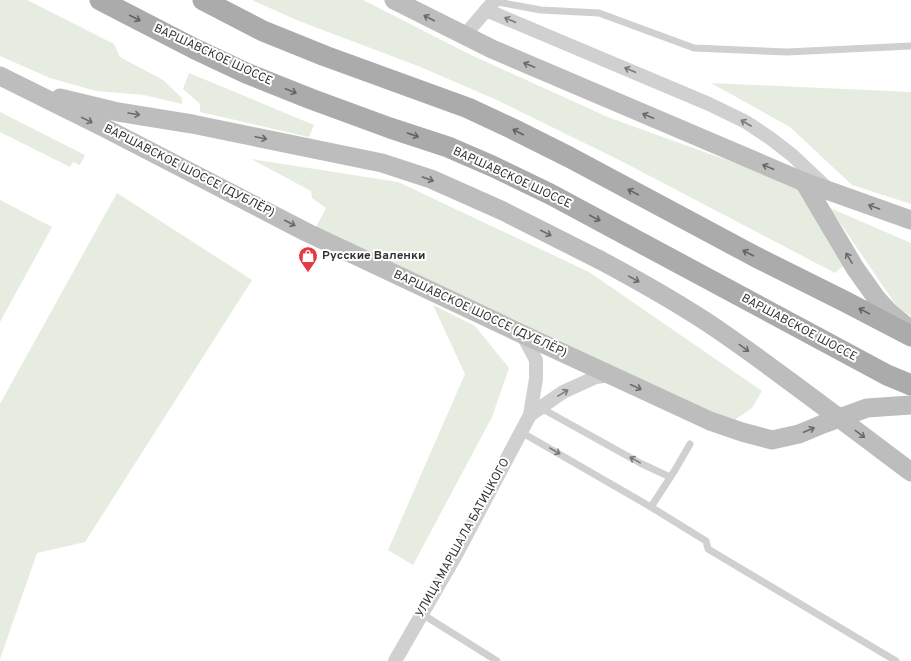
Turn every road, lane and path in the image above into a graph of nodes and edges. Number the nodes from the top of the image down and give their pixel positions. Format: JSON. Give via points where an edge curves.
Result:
{"nodes":[{"id":1,"x":100,"y":0,"type":"edge"},
{"id":2,"x":203,"y":0,"type":"edge"},
{"id":3,"x":394,"y":0,"type":"edge"},
{"id":4,"x":491,"y":3,"type":"edge"},
{"id":5,"x":464,"y":36,"type":"junction"},
{"id":6,"x":911,"y":46,"type":"edge"},
{"id":7,"x":0,"y":76,"type":"edge"},
{"id":8,"x":27,"y":90,"type":"junction"},
{"id":9,"x":804,"y":182,"type":"junction"},
{"id":10,"x":830,"y":191,"type":"junction"},
{"id":11,"x":911,"y":220,"type":"edge"},
{"id":12,"x":911,"y":330,"type":"edge"},
{"id":13,"x":522,"y":334,"type":"junction"},
{"id":14,"x":911,"y":336,"type":"edge"},
{"id":15,"x":611,"y":376,"type":"junction"},
{"id":16,"x":911,"y":385,"type":"edge"},
{"id":17,"x":911,"y":405,"type":"edge"},
{"id":18,"x":536,"y":411,"type":"junction"},
{"id":19,"x":521,"y":432,"type":"junction"},
{"id":20,"x":690,"y":444,"type":"dead end"},
{"id":21,"x":911,"y":472,"type":"edge"},
{"id":22,"x":670,"y":477,"type":"junction"},
{"id":23,"x":651,"y":506,"type":"junction"},
{"id":24,"x":422,"y":614,"type":"junction"},
{"id":25,"x":395,"y":661,"type":"edge"},
{"id":26,"x":497,"y":661,"type":"edge"},
{"id":27,"x":896,"y":661,"type":"edge"}],
"edges":[{"from":1,"to":16,"type":"main road","name":"ВАРШАВСКОЕ ШОССЕ","one_way":true,"via":[[246,73],[390,128],[448,147],[492,166],[550,194],[887,375]]},
{"from":14,"to":2,"type":"main road","one_way":true,"via":[[513,129],[468,108],[263,31]]},
{"from":5,"to":3,"type":"main road","one_way":true},
{"from":4,"to":5,"type":"street"},
{"from":4,"to":6,"type":"lane","via":[[541,10],[599,13],[694,48],[787,52]]},
{"from":10,"to":4,"type":"street","one_way":true,"via":[[792,155],[746,122]]},
{"from":9,"to":5,"type":"main road","one_way":true},
{"from":7,"to":8,"type":"main road","name":"ВАРШАВСКОЕ ШОССЕ (ДУБЛЁР)"},
{"from":8,"to":13,"type":"main road","name":"ВАРШАВСКОЕ ШОССЕ (ДУБЛЁР)","one_way":true,"via":[[306,232]]},
{"from":8,"to":21,"type":"main road","one_way":true,"bridge":true,"via":[[118,112],[192,124],[382,163],[430,179],[503,211],[666,296],[791,382]]},
{"from":9,"to":10,"type":"main road"},
{"from":12,"to":9,"type":"main road","one_way":true,"via":[[877,299],[855,268]]},
{"from":11,"to":10,"type":"main road","one_way":true},
{"from":13,"to":15,"type":"main road","name":"ВАРШАВСКОЕ ШОССЕ (ДУБЛЁР)"},
{"from":13,"to":18,"type":"street","name":"УЛИЦА МАРШАЛА БАТИЦКОГО","via":[[536,360]]},
{"from":15,"to":17,"type":"main road","name":"ВАРШАВСКОЕ ШОССЕ (ДУБЛЁР)","one_way":true,"via":[[710,421],[772,440],[799,434],[868,408]]},
{"from":18,"to":15,"type":"street","name":"УЛИЦА МАРШАЛА БАТИЦКОГО","one_way":true,"via":[[563,392],[596,377]]},
{"from":18,"to":19,"type":"street","name":"УЛИЦА МАРШАЛА БАТИЦКОГО"},
{"from":22,"to":18,"type":"lane","one_way":true},
{"from":19,"to":23,"type":"lane","one_way":true},
{"from":19,"to":24,"type":"street","name":"УЛИЦА МАРШАЛА БАТИЦКОГО"},
{"from":20,"to":22,"type":"lane"},
{"from":22,"to":23,"type":"lane"},
{"from":23,"to":27,"type":"lane","via":[[706,541],[708,549]]},
{"from":24,"to":25,"type":"street","name":"УЛИЦА МАРШАЛА БАТИЦКОГО"},
{"from":24,"to":26,"type":"lane"}]}
